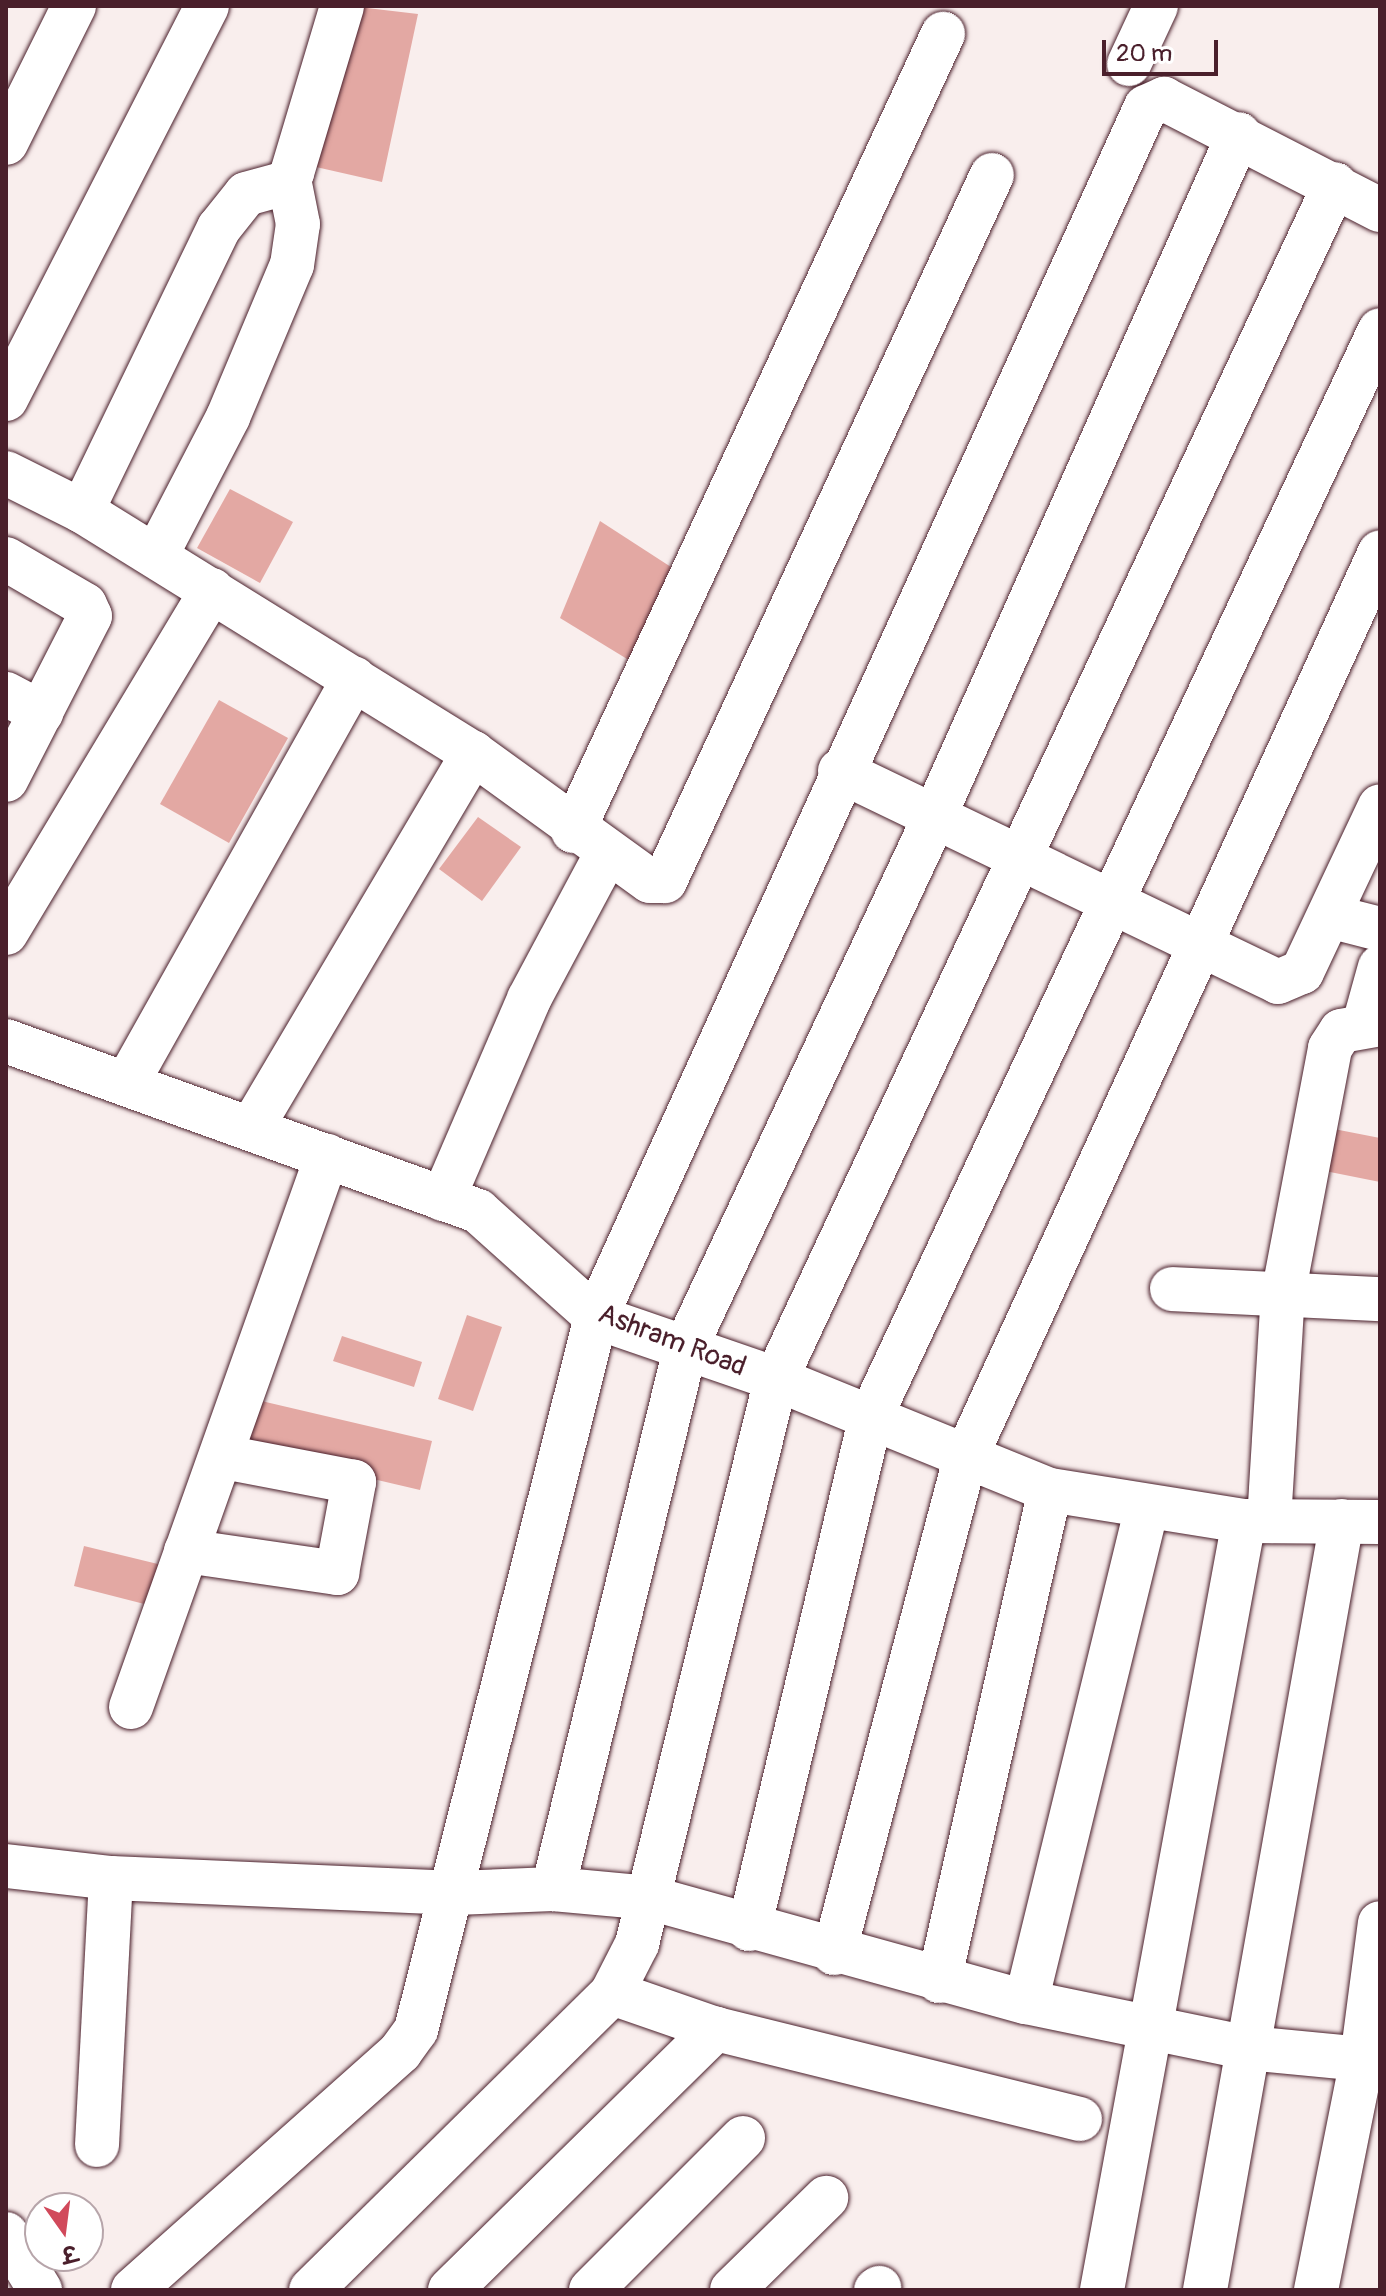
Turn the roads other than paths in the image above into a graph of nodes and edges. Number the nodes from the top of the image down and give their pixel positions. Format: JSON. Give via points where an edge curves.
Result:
{"nodes":[{"id":1,"x":74,"y":6,"type":"edge"},
{"id":2,"x":207,"y":6,"type":"edge"},
{"id":3,"x":342,"y":6,"type":"edge"},
{"id":4,"x":1156,"y":6,"type":"edge"},
{"id":5,"x":943,"y":34,"type":"dead end"},
{"id":6,"x":1129,"y":64,"type":"dead end"},
{"id":7,"x":1239,"y":134,"type":"junction"},
{"id":8,"x":6,"y":143,"type":"edge"},
{"id":9,"x":992,"y":175,"type":"dead end"},
{"id":10,"x":289,"y":179,"type":"junction"},
{"id":11,"x":1335,"y":184,"type":"junction"},
{"id":12,"x":1380,"y":210,"type":"edge"},
{"id":13,"x":1380,"y":330,"type":"edge"},
{"id":14,"x":6,"y":399,"type":"edge"},
{"id":15,"x":6,"y":473,"type":"edge"},
{"id":16,"x":82,"y":511,"type":"junction"},
{"id":17,"x":1380,"y":552,"type":"edge"},
{"id":18,"x":156,"y":556,"type":"junction"},
{"id":19,"x":6,"y":559,"type":"edge"},
{"id":20,"x":212,"y":590,"type":"junction"},
{"id":21,"x":354,"y":678,"type":"junction"},
{"id":22,"x":24,"y":703,"type":"edge"},
{"id":23,"x":473,"y":753,"type":"junction"},
{"id":24,"x":840,"y":771,"type":"junction"},
{"id":25,"x":6,"y":780,"type":"edge"},
{"id":26,"x":1380,"y":806,"type":"edge"},
{"id":27,"x":934,"y":815,"type":"junction"},
{"id":28,"x":590,"y":842,"type":"junction"},
{"id":29,"x":1020,"y":853,"type":"junction"},
{"id":30,"x":1112,"y":898,"type":"junction"},
{"id":31,"x":1329,"y":916,"type":"junction"},
{"id":32,"x":1380,"y":929,"type":"edge"},
{"id":33,"x":6,"y":933,"type":"edge"},
{"id":34,"x":1202,"y":944,"type":"junction"},
{"id":35,"x":1380,"y":967,"type":"edge"},
{"id":36,"x":1373,"y":1023,"type":"edge"},
{"id":37,"x":9,"y":1052,"type":"edge"},
{"id":38,"x":127,"y":1083,"type":"junction"},
{"id":39,"x":251,"y":1129,"type":"junction"},
{"id":40,"x":327,"y":1156,"type":"junction"},
{"id":41,"x":443,"y":1199,"type":"junction"},
{"id":42,"x":1172,"y":1289,"type":"dead end"},
{"id":43,"x":1283,"y":1295,"type":"junction"},
{"id":44,"x":1380,"y":1299,"type":"edge"},
{"id":45,"x":596,"y":1317,"type":"junction"},
{"id":46,"x":685,"y":1349,"type":"junction"},
{"id":47,"x":776,"y":1379,"type":"junction"},
{"id":48,"x":871,"y":1416,"type":"junction"},
{"id":49,"x":224,"y":1457,"type":"junction"},
{"id":50,"x":965,"y":1459,"type":"junction"},
{"id":51,"x":1050,"y":1490,"type":"junction"},
{"id":52,"x":1146,"y":1511,"type":"junction"},
{"id":53,"x":1257,"y":1521,"type":"junction"},
{"id":54,"x":1361,"y":1521,"type":"edge"},
{"id":55,"x":186,"y":1551,"type":"junction"},
{"id":56,"x":131,"y":1707,"type":"dead end"},
{"id":57,"x":6,"y":1866,"type":"edge"},
{"id":58,"x":111,"y":1878,"type":"junction"},
{"id":59,"x":553,"y":1889,"type":"junction"},
{"id":60,"x":456,"y":1893,"type":"junction"},
{"id":61,"x":650,"y":1898,"type":"junction"},
{"id":62,"x":1380,"y":1923,"type":"edge"},
{"id":63,"x":749,"y":1929,"type":"junction"},
{"id":64,"x":834,"y":1953,"type":"junction"},
{"id":65,"x":1377,"y":1971,"type":"edge"},
{"id":66,"x":939,"y":1981,"type":"junction"},
{"id":67,"x":612,"y":1993,"type":"junction"},
{"id":68,"x":1026,"y":2002,"type":"junction"},
{"id":69,"x":1147,"y":2022,"type":"junction"},
{"id":70,"x":716,"y":2029,"type":"junction"},
{"id":71,"x":1248,"y":2048,"type":"junction"},
{"id":72,"x":1362,"y":2059,"type":"junction"},
{"id":73,"x":1080,"y":2119,"type":"dead end"},
{"id":74,"x":743,"y":2138,"type":"dead end"},
{"id":75,"x":97,"y":2145,"type":"dead end"},
{"id":76,"x":826,"y":2198,"type":"dead end"},
{"id":77,"x":6,"y":2234,"type":"edge"},
{"id":78,"x":40,"y":2290,"type":"edge"},
{"id":79,"x":133,"y":2290,"type":"edge"},
{"id":80,"x":311,"y":2290,"type":"edge"},
{"id":81,"x":450,"y":2290,"type":"edge"},
{"id":82,"x":591,"y":2290,"type":"edge"},
{"id":83,"x":732,"y":2290,"type":"edge"},
{"id":84,"x":1102,"y":2290,"type":"edge"},
{"id":85,"x":1205,"y":2290,"type":"edge"},
{"id":86,"x":1316,"y":2290,"type":"edge"}],
"edges":[{"from":1,"to":8,"type":"street"},
{"from":2,"to":14,"type":"street"},
{"from":3,"to":10,"type":"street"},
{"from":4,"to":6,"type":"street"},
{"from":5,"to":28,"type":"street"},
{"from":7,"to":11,"type":"street"},
{"from":7,"to":24,"type":"street","via":[[1164,99],[1146,107]]},
{"from":7,"to":27,"type":"street"},
{"from":9,"to":28,"type":"street","via":[[676,869],[657,883]]},
{"from":10,"to":16,"type":"street","via":[[246,194],[219,228]]},
{"from":10,"to":18,"type":"street","via":[[298,224],[292,265],[228,417]]},
{"from":11,"to":12,"type":"street"},
{"from":11,"to":29,"type":"street"},
{"from":13,"to":30,"type":"street"},
{"from":15,"to":16,"type":"street"},
{"from":16,"to":18,"type":"street"},
{"from":17,"to":34,"type":"street"},
{"from":18,"to":20,"type":"street"},
{"from":19,"to":22,"type":"street","via":[[85,605],[90,616]]},
{"from":20,"to":21,"type":"street"},
{"from":20,"to":33,"type":"street"},
{"from":21,"to":23,"type":"street"},
{"from":21,"to":38,"type":"street"},
{"from":22,"to":25,"type":"street"},
{"from":23,"to":28,"type":"street"},
{"from":23,"to":39,"type":"street"},
{"from":24,"to":27,"type":"street"},
{"from":24,"to":45,"type":"street"},
{"from":26,"to":31,"type":"street"},
{"from":27,"to":29,"type":"street"},
{"from":27,"to":46,"type":"street"},
{"from":28,"to":41,"type":"street"},
{"from":29,"to":30,"type":"street"},
{"from":29,"to":47,"type":"street"},
{"from":30,"to":34,"type":"street"},
{"from":30,"to":48,"type":"street"},
{"from":31,"to":32,"type":"street"},
{"from":31,"to":34,"type":"street","via":[[1302,972],[1289,982]]},
{"from":34,"to":50,"type":"street"},
{"from":35,"to":36,"type":"street"},
{"from":36,"to":43,"type":"street","via":[[1341,1031],[1330,1048]]},
{"from":37,"to":38,"type":"street","name":"Ashram Road"},
{"from":38,"to":39,"type":"street","name":"Ashram Road"},
{"from":39,"to":40,"type":"street","name":"Ashram Road"},
{"from":40,"to":41,"type":"street","name":"Ashram Road"},
{"from":40,"to":49,"type":"street"},
{"from":41,"to":45,"type":"street","name":"Ashram Road","via":[[478,1211]]},
{"from":42,"to":43,"type":"street"},
{"from":43,"to":44,"type":"street"},
{"from":43,"to":53,"type":"street"},
{"from":45,"to":46,"type":"street","name":"Ashram Road"},
{"from":45,"to":60,"type":"street"},
{"from":46,"to":47,"type":"street","name":"Ashram Road"},
{"from":46,"to":59,"type":"street"},
{"from":47,"to":48,"type":"street","name":"Ashram Road"},
{"from":47,"to":61,"type":"street"},
{"from":48,"to":50,"type":"street","name":"Ashram Road"},
{"from":48,"to":63,"type":"street"},
{"from":49,"to":55,"type":"street"},
{"from":49,"to":55,"type":"street","via":[[354,1482],[337,1573]]},
{"from":50,"to":51,"type":"street","name":"Ashram Road"},
{"from":50,"to":64,"type":"street"},
{"from":51,"to":52,"type":"street","name":"Ashram Road"},
{"from":51,"to":66,"type":"street"},
{"from":52,"to":53,"type":"street","name":"Ashram Road"},
{"from":52,"to":68,"type":"street"},
{"from":53,"to":54,"type":"street","name":"Ashram Road"},
{"from":53,"to":69,"type":"street"},
{"from":54,"to":71,"type":"street"},
{"from":55,"to":56,"type":"street"},
{"from":57,"to":58,"type":"street"},
{"from":58,"to":60,"type":"street"},
{"from":58,"to":75,"type":"street"},
{"from":59,"to":60,"type":"street"},
{"from":59,"to":61,"type":"street"},
{"from":60,"to":79,"type":"street","via":[[429,2001],[400,2052]]},
{"from":61,"to":63,"type":"street"},
{"from":61,"to":67,"type":"street"},
{"from":62,"to":65,"type":"street"},
{"from":63,"to":64,"type":"street"},
{"from":64,"to":66,"type":"street"},
{"from":65,"to":72,"type":"street"},
{"from":66,"to":68,"type":"street"},
{"from":67,"to":70,"type":"street"},
{"from":67,"to":80,"type":"street"},
{"from":68,"to":69,"type":"street"},
{"from":69,"to":71,"type":"street"},
{"from":69,"to":84,"type":"street"},
{"from":70,"to":73,"type":"street"},
{"from":70,"to":81,"type":"street"},
{"from":71,"to":72,"type":"street"},
{"from":71,"to":85,"type":"street"},
{"from":72,"to":86,"type":"street"},
{"from":74,"to":82,"type":"street"},
{"from":76,"to":83,"type":"street"},
{"from":77,"to":78,"type":"street"}]}
